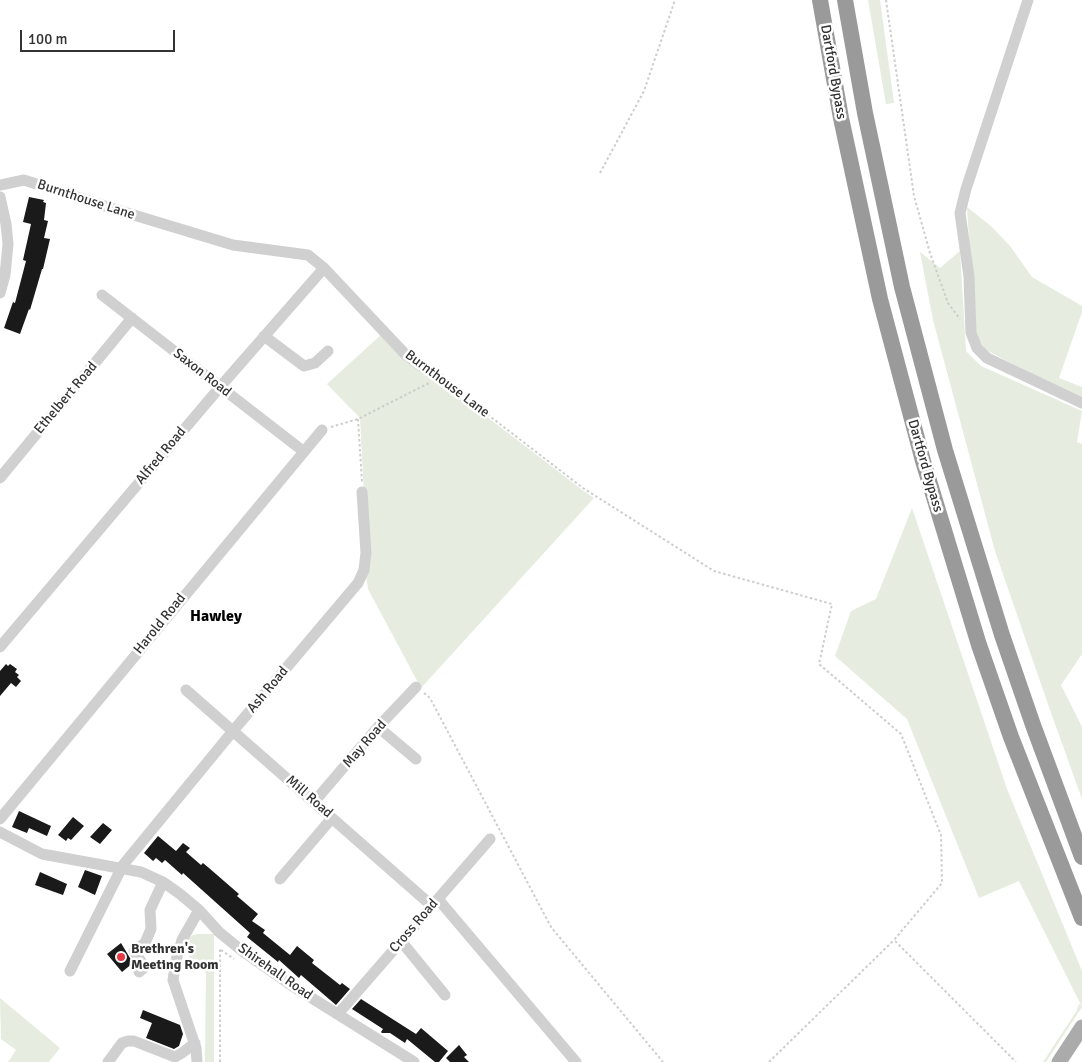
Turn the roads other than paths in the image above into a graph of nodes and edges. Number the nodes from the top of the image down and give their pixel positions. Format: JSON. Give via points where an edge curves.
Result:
{"nodes":[{"id":1,"x":820,"y":0,"type":"edge"},
{"id":2,"x":845,"y":0,"type":"edge"},
{"id":3,"x":1028,"y":0,"type":"edge"},
{"id":4,"x":0,"y":185,"type":"edge"},
{"id":5,"x":0,"y":197,"type":"edge"},
{"id":6,"x":324,"y":268,"type":"junction"},
{"id":7,"x":0,"y":292,"type":"edge"},
{"id":8,"x":102,"y":295,"type":"dead end"},
{"id":9,"x":132,"y":318,"type":"junction"},
{"id":10,"x":264,"y":336,"type":"junction"},
{"id":11,"x":328,"y":351,"type":"dead end"},
{"id":12,"x":439,"y":378,"type":"road end"},
{"id":13,"x":220,"y":387,"type":"junction"},
{"id":14,"x":1082,"y":403,"type":"edge"},
{"id":15,"x":322,"y":430,"type":"road end"},
{"id":16,"x":303,"y":451,"type":"junction"},
{"id":17,"x":0,"y":478,"type":"edge"},
{"id":18,"x":362,"y":492,"type":"road end"},
{"id":19,"x":0,"y":647,"type":"edge"},
{"id":20,"x":416,"y":687,"type":"road end"},
{"id":21,"x":186,"y":690,"type":"dead end"},
{"id":22,"x":378,"y":727,"type":"junction"},
{"id":23,"x":232,"y":731,"type":"junction"},
{"id":24,"x":416,"y":759,"type":"dead end"},
{"id":25,"x":314,"y":802,"type":"junction"},
{"id":26,"x":332,"y":818,"type":"junction"},
{"id":27,"x":0,"y":819,"type":"edge"},
{"id":28,"x":0,"y":832,"type":"edge"},
{"id":29,"x":490,"y":839,"type":"dead end"},
{"id":30,"x":1082,"y":857,"type":"edge"},
{"id":31,"x":122,"y":869,"type":"junction"},
{"id":32,"x":280,"y":879,"type":"dead end"},
{"id":33,"x":163,"y":882,"type":"junction"},
{"id":34,"x":434,"y":902,"type":"junction"},
{"id":35,"x":199,"y":910,"type":"junction"},
{"id":36,"x":1082,"y":918,"type":"edge"},
{"id":37,"x":401,"y":941,"type":"junction"},
{"id":38,"x":70,"y":971,"type":"dead end"},
{"id":39,"x":139,"y":972,"type":"dead end"},
{"id":40,"x":445,"y":995,"type":"dead end"},
{"id":41,"x":338,"y":1014,"type":"junction"},
{"id":42,"x":1082,"y":1027,"type":"edge"},
{"id":43,"x":194,"y":1043,"type":"junction"},
{"id":44,"x":178,"y":1059,"type":"edge"},
{"id":45,"x":108,"y":1062,"type":"edge"},
{"id":46,"x":197,"y":1062,"type":"edge"},
{"id":47,"x":414,"y":1062,"type":"edge"},
{"id":48,"x":576,"y":1062,"type":"edge"},
{"id":49,"x":1059,"y":1062,"type":"edge"}],
"edges":[{"from":1,"to":36,"type":"highway","name":"Dartford Bypass","via":[[841,118],[878,290],[922,461],[1011,737]]},
{"from":2,"to":30,"type":"highway","name":"Dartford Bypass","via":[[864,113],[902,287],[945,450],[1032,725]]},
{"from":3,"to":14,"type":"street","via":[[960,213],[969,277],[971,334],[977,348],[987,358]]},
{"from":4,"to":6,"type":"street","name":"Burnthouse Lane","via":[[24,180],[234,246],[308,255]]},
{"from":5,"to":7,"type":"street","via":[[8,244]]},
{"from":6,"to":10,"type":"street","name":"Alfred Road"},
{"from":6,"to":12,"type":"street","name":"Burnthouse Lane","via":[[407,356]]},
{"from":8,"to":9,"type":"street","name":"Saxon Road"},
{"from":9,"to":13,"type":"street","name":"Saxon Road"},
{"from":9,"to":17,"type":"street","name":"Ethelbert Road"},
{"from":10,"to":11,"type":"street","via":[[304,366],[315,363]]},
{"from":10,"to":13,"type":"street","name":"Alfred Road"},
{"from":13,"to":16,"type":"street","name":"Saxon Road"},
{"from":13,"to":19,"type":"street","name":"Alfred Road"},
{"from":15,"to":16,"type":"street","name":"Harold Road"},
{"from":16,"to":27,"type":"street","name":"Harold Road"},
{"from":18,"to":23,"type":"street","name":"Ash Road","via":[[366,553],[364,570],[358,582]]},
{"from":20,"to":22,"type":"street","name":"May Road"},
{"from":21,"to":23,"type":"street","name":"Mill Road"},
{"from":22,"to":24,"type":"street"},
{"from":22,"to":25,"type":"street","name":"May Road"},
{"from":23,"to":25,"type":"street","name":"Mill Road"},
{"from":23,"to":31,"type":"street","name":"Ash Road"},
{"from":25,"to":26,"type":"street","name":"Mill Road"},
{"from":26,"to":32,"type":"street"},
{"from":26,"to":34,"type":"street","name":"Mill Road"},
{"from":28,"to":31,"type":"street","name":"Shirehall Road","via":[[42,854]]},
{"from":29,"to":34,"type":"street","name":"Cross Road"},
{"from":31,"to":33,"type":"street","name":"Shirehall Road","via":[[141,872]]},
{"from":31,"to":38,"type":"street","name":"Ash Road"},
{"from":33,"to":35,"type":"street","name":"Shirehall Road"},
{"from":33,"to":39,"type":"street","via":[[150,910],[151,929],[146,942],[134,951],[145,967]]},
{"from":34,"to":37,"type":"street","name":"Cross Road"},
{"from":34,"to":48,"type":"street","name":"Mill Road"},
{"from":35,"to":41,"type":"street","name":"Shirehall Road","via":[[219,932],[248,955]]},
{"from":35,"to":43,"type":"street","via":[[182,940],[174,980]]},
{"from":37,"to":40,"type":"street"},
{"from":37,"to":41,"type":"street","name":"Cross Road"},
{"from":41,"to":47,"type":"street","name":"Shirehall Road"},
{"from":42,"to":49,"type":"main road"},
{"from":43,"to":44,"type":"street"},
{"from":43,"to":46,"type":"street"},
{"from":44,"to":45,"type":"street","via":[[128,1041],[122,1043]]}]}
